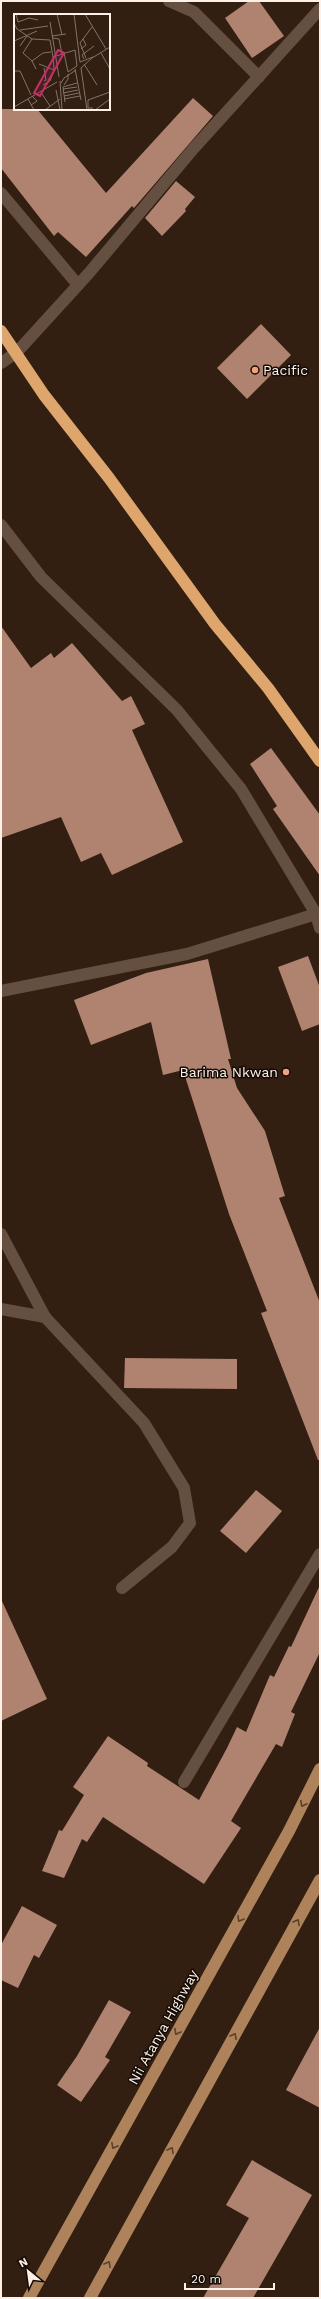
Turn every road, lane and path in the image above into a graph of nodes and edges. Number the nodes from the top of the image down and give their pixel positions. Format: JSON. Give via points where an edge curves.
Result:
{"nodes":[{"id":1,"x":169,"y":1,"type":"edge"},
{"id":2,"x":318,"y":16,"type":"edge"},
{"id":3,"x":259,"y":77,"type":"junction"},
{"id":4,"x":1,"y":193,"type":"edge"},
{"id":5,"x":78,"y":285,"type":"junction"},
{"id":6,"x":1,"y":331,"type":"edge"},
{"id":7,"x":16,"y":352,"type":"junction"},
{"id":8,"x":1,"y":363,"type":"edge"},
{"id":9,"x":1,"y":525,"type":"edge"},
{"id":10,"x":320,"y":761,"type":"edge"},
{"id":11,"x":316,"y":914,"type":"junction"},
{"id":12,"x":320,"y":928,"type":"edge"},
{"id":13,"x":1,"y":991,"type":"edge"},
{"id":14,"x":1,"y":1234,"type":"edge"},
{"id":15,"x":1,"y":1309,"type":"edge"},
{"id":16,"x":44,"y":1317,"type":"junction"},
{"id":17,"x":320,"y":1554,"type":"edge"},
{"id":18,"x":122,"y":1588,"type":"dead end"},
{"id":19,"x":320,"y":1770,"type":"edge"},
{"id":20,"x":184,"y":1782,"type":"dead end"},
{"id":21,"x":320,"y":1880,"type":"edge"},
{"id":22,"x":29,"y":2298,"type":"edge"},
{"id":23,"x":90,"y":2298,"type":"edge"}],
"edges":[{"from":1,"to":3,"type":"street","via":[[194,12]]},
{"from":2,"to":3,"type":"street"},
{"from":3,"to":5,"type":"street","via":[[194,148]]},
{"from":4,"to":5,"type":"street"},
{"from":5,"to":7,"type":"street"},
{"from":6,"to":7,"type":"highway"},
{"from":7,"to":8,"type":"street"},
{"from":7,"to":10,"type":"highway","via":[[44,395],[109,478],[215,624],[268,688]]},
{"from":9,"to":11,"type":"street","via":[[41,577],[177,710],[242,789]]},
{"from":11,"to":12,"type":"street"},
{"from":11,"to":13,"type":"street","via":[[186,954]]},
{"from":14,"to":16,"type":"street"},
{"from":15,"to":16,"type":"street"},
{"from":16,"to":18,"type":"street","via":[[144,1423],[184,1488],[190,1523],[172,1547]]},
{"from":17,"to":20,"type":"street"},
{"from":19,"to":22,"type":"main road","name":"Nii Atanya Highway","one_way":true,"via":[[289,1831]]},
{"from":23,"to":21,"type":"main road","one_way":true}]}
